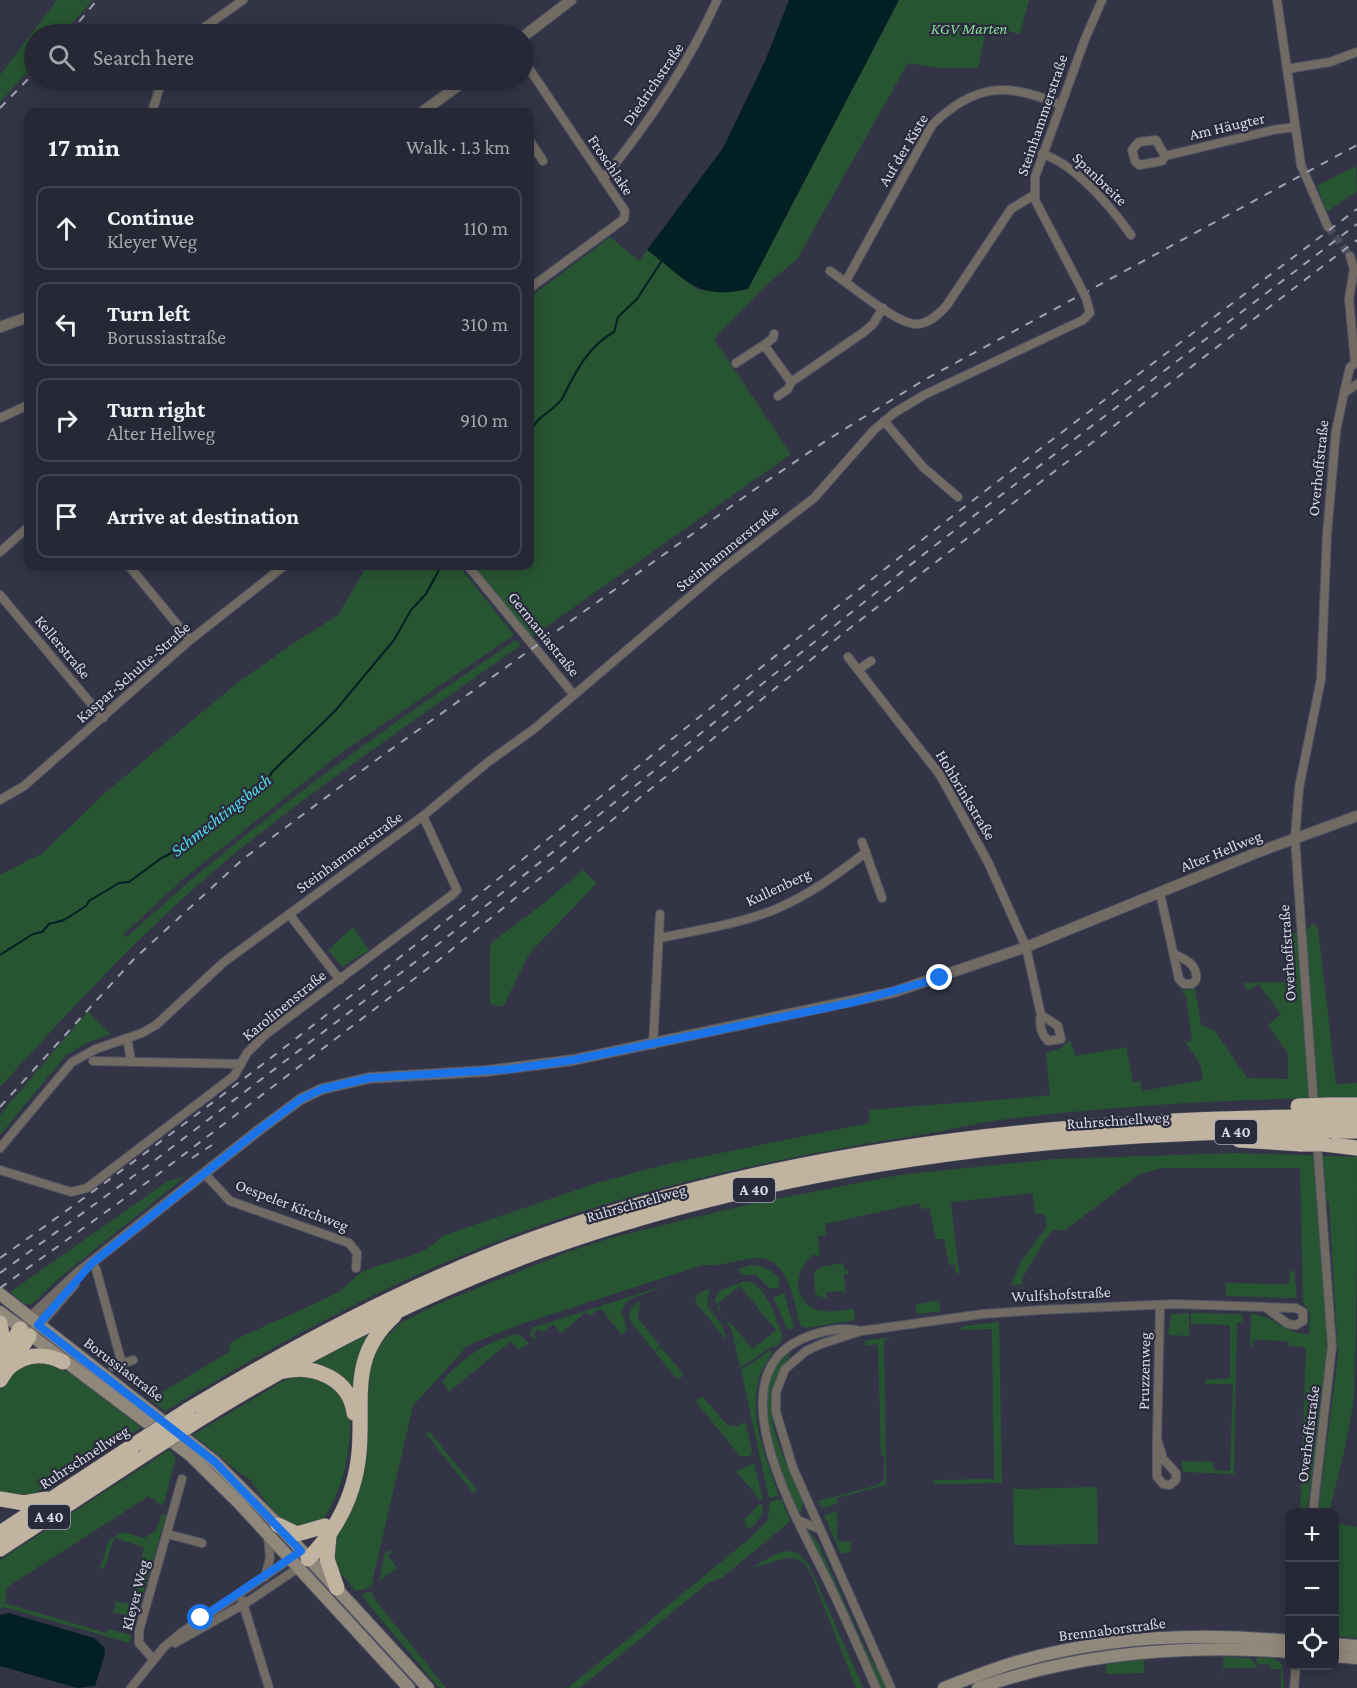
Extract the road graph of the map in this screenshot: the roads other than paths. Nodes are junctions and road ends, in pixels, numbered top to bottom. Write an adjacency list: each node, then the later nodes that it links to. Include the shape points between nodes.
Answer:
1 (243, 0): 6 (street)
2 (571, 0): 7 (street)
3 (717, 0): 21 (street, Diedrichstraße, via 696,47 665,96)
4 (1102, 0): 13 (street, Steinhammerstraße)
5 (1277, 0): 9 (street)
6 (209, 24)
7 (534, 28)
8 (1357, 52): 9 (street, via 1330,62)
9 (1287, 69): 16 (street)
10 (534, 76): 21 (street, Froschlake)
11 (159, 90): 14 (street)
12 (452, 90): 15 (street)
13 (1061, 105): 18 (street, Steinhammerstraße); 27 (street, Auf der Kiste, via 1036,94 993,90 977,93 948,109 932,124)
14 (154, 108)
15 (428, 108)
16 (1296, 127): 19 (street, Am Häugter); 23 (street, via 1301,165)
17 (534, 147): 20 (street)
18 (1042, 154): 22 (street, Steinhammerstraße); 24 (street, Spanbreite, via 1064,163)
19 (1165, 156)
20 (543, 161)
21 (603, 179): 28 (street, Froschlake, via 625,211 624,219)
22 (1034, 195): 29 (street, via 1011,209 938,316 915,324); 42 (street, Steinhammerstraße, bridge, via 1090,313 1083,320 924,395)
23 (1328, 227)
24 (1131, 235)
25 (1350, 256): 34 (street, Overhoffstraße, via 1354,269 1349,300)
26 (830, 271): 27 (street)
27 (846, 281): 29 (street)
28 (534, 285)
29 (883, 308): 36 (street, via 864,332)
30 (24, 318): 31 (street)
31 (0, 327)
32 (774, 334): 33 (street)
33 (764, 345): 35 (street); 36 (street)
34 (1356, 362): 38 (street, Overhoffstraße, via 1350,367)
35 (736, 363)
36 (791, 382): 39 (street)
37 (1357, 384): 38 (street)
38 (1344, 393): 59 (street, Overhoffstraße, via 1336,431 1328,522 1323,663 1300,779)
39 (778, 396)
40 (24, 407): 41 (street)
41 (0, 418)
42 (884, 421): 43 (street, via 924,467); 54 (street, Steinhammerstraße, via 814,498 722,569)
43 (958, 497)
44 (24, 531): 45 (street)
45 (0, 552)
46 (132, 570): 50 (street)
47 (274, 570): 50 (street, Kaspar-Schulte-Straße)
48 (471, 570): 54 (street, Germaniastraße)
49 (0, 595): 55 (street, Kellerstraße)
50 (190, 640): 55 (street, Kaspar-Schulte-Straße)
51 (848, 657): 53 (street, Hohbrinkstraße)
52 (871, 661): 53 (street)
53 (858, 670): 67 (street, Hohbrinkstraße, via 940,775 993,871)
54 (574, 695): 57 (street, Steinhammerstraße)
55 (103, 718): 56 (street, Kaspar-Schulte-Straße, via 24,786)
56 (0, 800)
57 (423, 816): 64 (street, Steinhammerstraße); 69 (street, Karolinenstraße, via 457,890)
58 (1357, 816): 59 (street, Alter Hellweg)
59 (1295, 838): 62 (street, Alter Hellweg); 105 (street, Overhoffstraße, via 1332,1334)
60 (862, 842): 61 (street)
61 (866, 852): 63 (street); 66 (street, Kullenberg, via 832,878 776,909)
62 (1160, 893): 67 (street, Alter Hellweg); 68 (street)
63 (882, 898)
64 (289, 914): 69 (street); 71 (street, Steinhammerstraße, via 224,962 156,1025)
65 (660, 914): 66 (street)
66 (660, 938): 72 (street)
67 (1026, 947): 70 (street); 72 (street, Alter Hellweg, via 894,992)
68 (1174, 954)
69 (340, 980): 75 (street, Karolinenstraße, via 265,1035)
70 (1041, 1015)
71 (127, 1038): 74 (street); 81 (street, Steinhammerstraße, via 96,1048 72,1062)
72 (653, 1045): 84 (street, Alter Hellweg, via 541,1065 375,1077 329,1086 287,1109)
73 (93, 1061): 74 (street)
74 (131, 1061): 75 (street)
75 (241, 1064): 83 (street, Karolinenstraße, via 234,1076 87,1188 76,1191)
76 (1357, 1118): 77 (highway, Ruhrschnellweg / A 40)
77 (1338, 1122): 78 (highway, Ruhrschnellweg / A 40, bridge); 78 (highway, bridge); 79 (highway, Ruhrschnellweg / A 40); 80 (highway); 82 (highway)
78 (1300, 1124): 88 (highway, Ruhrschnellweg / A 40, via 965,1153 868,1167 657,1214 578,1238); 99 (highway, Ruhrschnellweg / A 40, via 1118,1124 964,1140 837,1159 710,1186 608,1214 501,1251 390,1298 304,1342)
79 (1357, 1131)
80 (1357, 1143)
81 (0, 1148)
82 (1357, 1148)
83 (0, 1170)
84 (205, 1174): 85 (street, Alter Hellweg); 86 (street, Oespeler Kirchweg, via 230,1201 349,1243 357,1253)
85 (92, 1263): 93 (street, Alter Hellweg); 95 (street, via 118,1365)
86 (356, 1268)
87 (0, 1294): 93 (main road, Borussiastraße)
88 (418, 1301): 98 (highway, Ruhrschnellweg / A 40); 109 (highway, via 388,1322 366,1356 359,1387 358,1465 346,1505)
89 (1160, 1305): 90 (street, Wulfshofstraße); 94 (street, Wulfshofstraße, via 983,1314); 100 (street, Pruzzenweg)
90 (1265, 1307)
91 (0, 1312): 93 (main road, Borussiastraße)
92 (0, 1323): 97 (highway)
93 (29, 1327): 96 (main road, Borussiastraße); 97 (highway); 108 (main road, Borussiastraße, via 215,1462)
94 (861, 1331): 106 (street, Wulfshofstraße, via 827,1332 799,1340 778,1358 765,1380 764,1424); 107 (street, Wulfshofstraße, via 806,1351 785,1369 776,1392 780,1431)
95 (133, 1360)
96 (63, 1362): 97 (highway, via 54,1357 33,1356); 108 (main road, Borussiastraße, via 138,1413)
97 (3, 1366)
98 (267, 1378): 99 (highway, Ruhrschnellweg / A 40); 109 (highway, via 292,1369 313,1371 333,1378 352,1399 356,1426 352,1464)
99 (194, 1415): 101 (highway, Ruhrschnellweg / A 40, bridge)
100 (1157, 1438): 100 (street, Pruzzenweg, via 1156,1477 1170,1485 1176,1480 1176,1473 1163,1460)
101 (141, 1449): 103 (highway, Ruhrschnellweg / A 40); 113 (highway, Ruhrschnellweg / A 40)
102 (183, 1479): 111 (street, Kleyer Weg)
103 (68, 1489): 104 (highway, via 40,1501); 110 (highway, Ruhrschnellweg / A 40)
104 (0, 1499)
105 (1314, 1508)
106 (797, 1520): 107 (street); 129 (street, Wulfshofstraße)
107 (820, 1529): 137 (street, Wulfshofstraße)
108 (273, 1531): 109 (highway); 114 (main road, Borussiastraße); 115 (street)
109 (327, 1531): 114 (highway); 116 (highway, via 327,1559)
110 (0, 1533)
111 (167, 1534): 112 (street); 128 (street, Kleyer Weg, via 139,1638)
112 (202, 1543)
113 (0, 1550)
114 (299, 1559): 115 (street); 116 (main road, Borussiastraße); 118 (street); 133 (main road, Borussiastraße)
115 (264, 1577): 117 (street)
116 (337, 1588): 134 (main road, Borussiastraße)
117 (244, 1590): 118 (street); 128 (street, via 181,1633)
118 (243, 1605): 128 (street); 132 (street)
119 (1122, 1641): 121 (main road, Brennaborstraße); 125 (main road); 138 (main road, Brennaborstraße, via 1012,1663)
120 (1285, 1641): 121 (main road, Brennaborstraße)
121 (1171, 1644): 124 (main road, Brennaborstraße); 125 (main road, Brennaborstraße)
122 (1339, 1644): 123 (main road)
123 (1357, 1646)
124 (1285, 1652)
125 (1119, 1656): 139 (main road, Brennaborstraße, via 1050,1667)
126 (1339, 1656): 127 (main road)
127 (1357, 1658)
128 (153, 1659): 131 (street)
129 (867, 1668): 135 (street); 136 (street, Wulfshofstraße)
130 (1296, 1670): 140 (street)
131 (131, 1688)
132 (269, 1688)
133 (409, 1688)
134 (428, 1688)
135 (868, 1688)
136 (876, 1688)
137 (891, 1688)
138 (944, 1688)
139 (978, 1688)
140 (1294, 1688)

